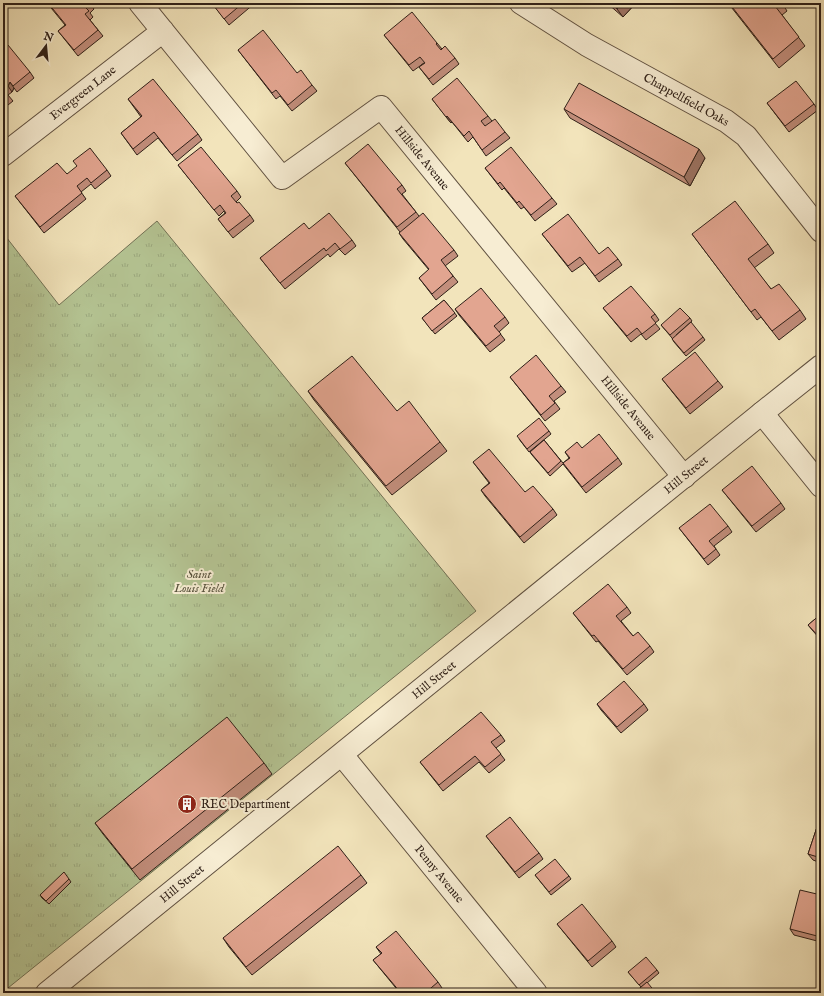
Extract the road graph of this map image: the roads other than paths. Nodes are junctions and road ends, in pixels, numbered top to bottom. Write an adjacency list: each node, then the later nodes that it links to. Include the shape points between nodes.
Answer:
1 (140, 3): 3 (street, Hillside Avenue)
2 (521, 3): 5 (street, Chappellfield Oaks, via 587,45 735,127 746,136)
3 (163, 31): 4 (street, Evergreen Lane); 8 (street, Hillside Avenue, via 282,178 381,107)
4 (3, 155)
5 (821, 231)
6 (821, 366): 7 (street, Hill Street)
7 (762, 413): 8 (street, Hill Street); 9 (street)
8 (684, 477): 10 (street, Hill Street)
9 (821, 486)
10 (342, 755): 11 (street, Hill Street); 12 (street, Penny Avenue)
11 (47, 993)
12 (536, 993)

